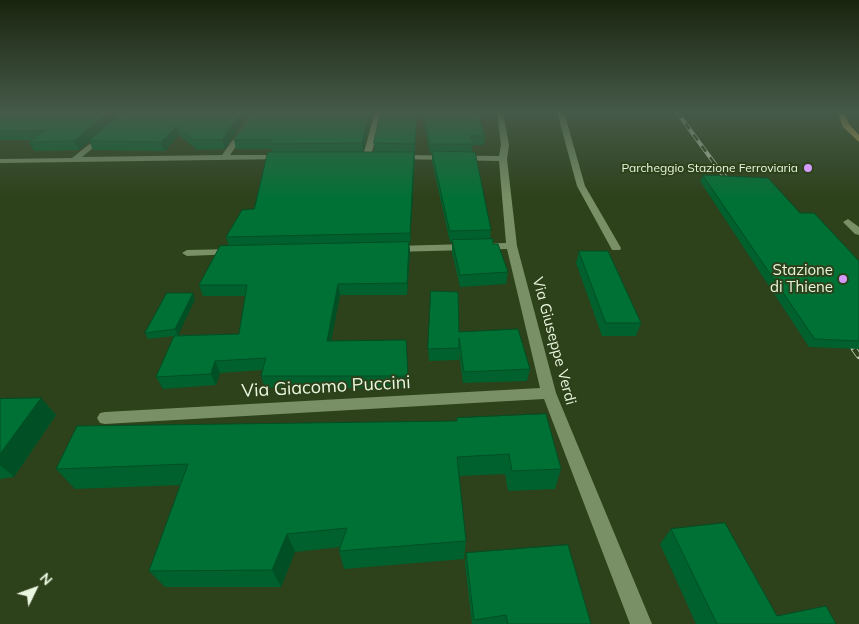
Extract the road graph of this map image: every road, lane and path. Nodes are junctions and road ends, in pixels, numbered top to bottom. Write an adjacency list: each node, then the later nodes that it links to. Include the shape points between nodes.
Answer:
1 (96, 141): 13 (street)
2 (236, 141): 11 (street)
3 (371, 141): 7 (street)
4 (504, 141): 12 (street, Via Giuseppe Verdi)
5 (568, 141): 18 (street, via 581,186)
6 (358, 156): 7 (street)
7 (367, 156): 8 (street)
8 (377, 156)
9 (290, 157): 11 (street)
10 (386, 157): 12 (street)
11 (224, 158): 13 (street)
12 (503, 159): 17 (street, Via Giuseppe Verdi)
13 (74, 160): 14 (street)
14 (0, 161)
15 (848, 222): 16 (street)
16 (859, 232)
17 (512, 246): 19 (street); 22 (street, Via Giuseppe Verdi)
18 (616, 248)
19 (384, 249)
20 (246, 252): 21 (street)
21 (187, 253)
22 (549, 393): 23 (street, Via Giacomo Puccini); 24 (street, Via Giuseppe Verdi)
23 (105, 418)
24 (641, 624)

